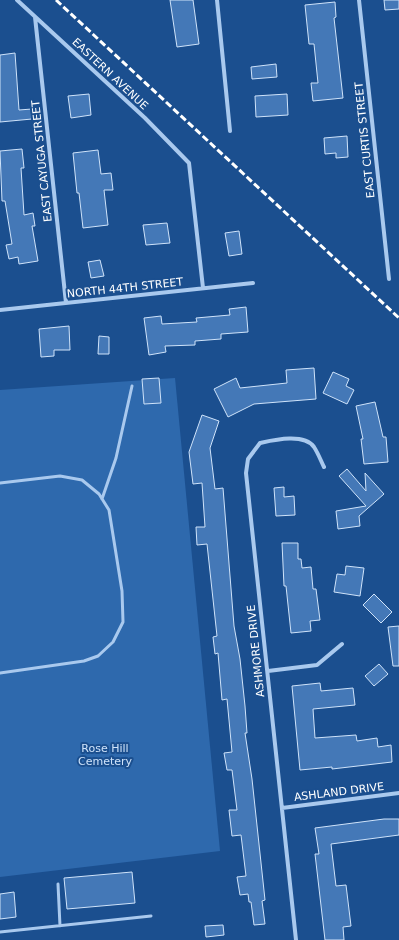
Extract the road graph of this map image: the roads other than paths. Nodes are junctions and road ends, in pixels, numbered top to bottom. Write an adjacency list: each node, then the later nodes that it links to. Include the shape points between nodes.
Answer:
1 (17, 0): 4 (street, EASTERN AVENUE)
2 (217, 0): 5 (street)
3 (359, 0): 6 (street, EAST CURTIS STREET)
4 (35, 16): 8 (street, EASTERN AVENUE, via 189,162); 9 (street, EAST CAYUGA STREET)
5 (230, 131)
6 (389, 279)
7 (253, 283): 8 (street, NORTH 44TH STREET)
8 (203, 288): 9 (street, NORTH 44TH STREET)
9 (66, 303): 10 (street, NORTH 44TH STREET)
10 (0, 310)
11 (132, 386): 14 (lane, via 116,458)
12 (324, 467): 16 (street, ASHMORE DRIVE, via 313,446 298,438 260,444 248,459 246,473)
13 (0, 483): 14 (lane, via 60,476 82,480)
14 (102, 499): 17 (lane, via 109,510 122,591 123,622 113,642 98,656 84,661)
15 (342, 644): 16 (street, via 317,665)
16 (268, 671): 19 (street, ASHMORE DRIVE)
17 (0, 673)
18 (399, 794): 19 (street, ASHLAND DRIVE)
19 (282, 808): 24 (street, ASHMORE DRIVE)
20 (58, 884): 22 (lane)
21 (151, 916): 22 (lane)
22 (60, 926): 23 (lane)
23 (0, 932)
24 (296, 940)

